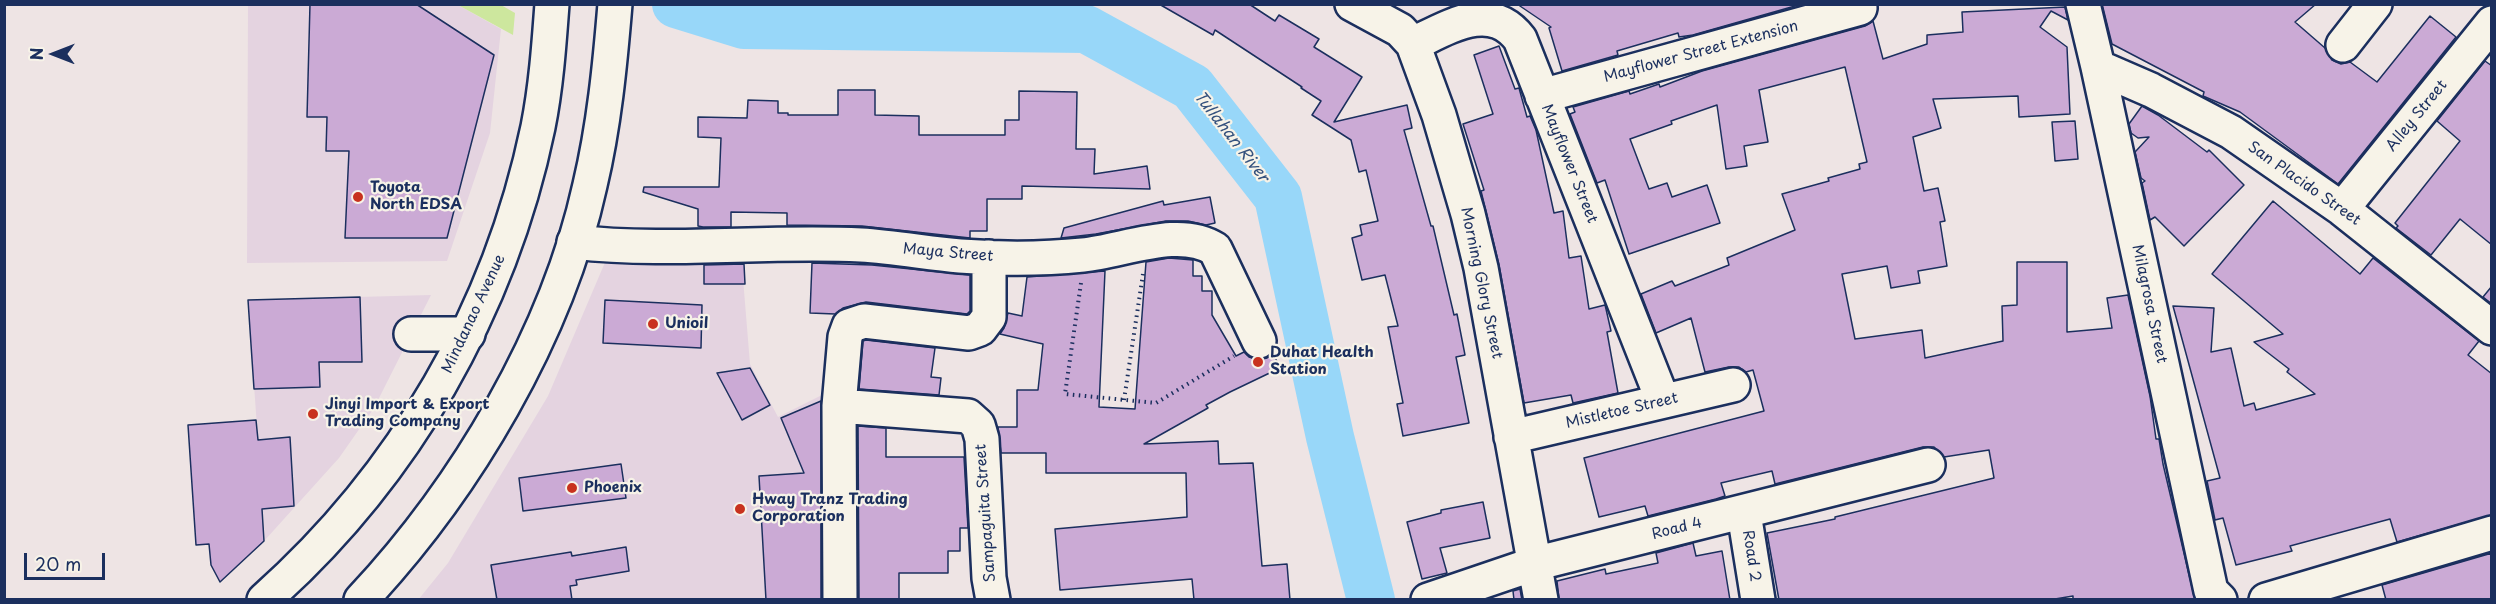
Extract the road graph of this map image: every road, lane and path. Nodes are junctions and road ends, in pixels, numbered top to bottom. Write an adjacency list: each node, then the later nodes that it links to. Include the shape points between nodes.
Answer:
1 (552, 4): 19 (street, Mindanao Avenue, via 538,126 522,191 494,276)
2 (615, 4): 13 (street, via 610,71 590,186)
3 (1353, 4): 8 (street, Morning Glory Street, via 1400,30)
4 (2082, 4): 10 (street, Milagrosa Street)
5 (2375, 4): 9 (street)
6 (1860, 8): 11 (street, Mayflower Street Extension)
7 (2492, 23): 12 (street, Alley Street)
8 (1413, 44): 11 (street, Mayflower Street, via 1459,22 1495,18 1511,27 1520,39); 25 (street, Morning Glory Street, via 1468,214)
9 (2343, 45)
10 (2098, 66): 12 (street, San Placido Street, via 2231,132); 38 (street, Milagrosa Street, via 2211,591)
11 (1542, 96): 23 (street, Mayflower Street)
12 (2342, 209): 17 (street, San Placido Street)
13 (574, 242): 16 (street, Maya Street, via 615,247 860,245); 33 (street, via 560,284 491,430 442,502)
14 (1148, 244): 15 (street, Maya Street); 20 (street, Maya Street, via 1190,238 1215,249); 22 (path)
15 (1083, 255): 16 (street, Maya Street); 22 (path, via 1065,394)
16 (989, 257): 24 (street, via 989,317 980,329 969,333 864,321 849,326)
17 (2492, 328)
18 (411, 334): 19 (street)
19 (468, 334): 30 (street, Mindanao Avenue, via 393,459)
20 (1259, 341): 22 (path, via 1156,403)
21 (1733, 385): 23 (street, Mistletoe Street)
22 (1124, 400)
23 (1663, 401): 25 (street, Mistletoe Street)
24 (839, 406): 34 (street); 35 (street, Sampaguita Street, via 968,416 978,425)
25 (1511, 437): 29 (street, Morning Glory Street)
26 (1928, 465): 27 (street, Road 4)
27 (1744, 513): 29 (street, Road 4); 37 (street, Road 2)
28 (2492, 533): 39 (street)
29 (1534, 564): 31 (street, Road 4); 36 (street, Morning Glory Street)
30 (292, 585): 32 (street, Mindanao Avenue)
31 (1442, 594)
32 (264, 600)
33 (362, 600)
34 (840, 600)
35 (993, 600)
36 (1541, 600)
37 (1758, 600)
38 (2220, 600)
39 (2266, 600)

